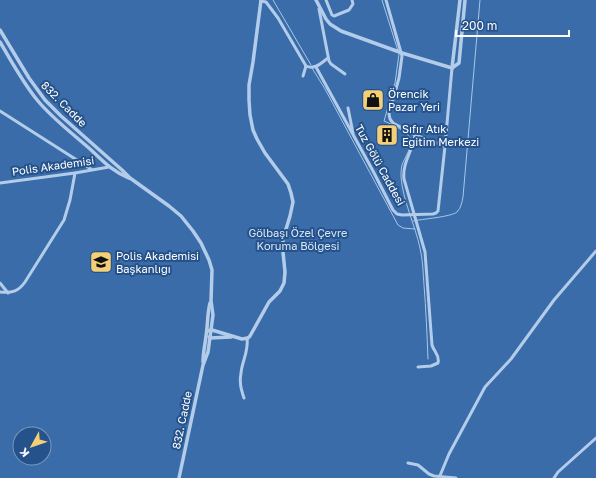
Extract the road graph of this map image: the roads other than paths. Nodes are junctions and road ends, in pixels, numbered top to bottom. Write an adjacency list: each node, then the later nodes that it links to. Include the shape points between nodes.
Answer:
1 (261, 0): 14 (street, Tuz Gölü Caddesi, via 266,2 278,18); 39 (street, via 249,84 250,115 257,139 288,184 293,202 283,239 284,283)
2 (316, 0): 8 (street)
3 (326, 0): 4 (street, via 334,16 351,8)
4 (352, 0)
5 (386, 0): 12 (street)
6 (460, 0): 15 (street, Tuz Gölü Caddesi)
7 (465, 0): 15 (street, Tuz Gölü Caddesi, via 459,62)
8 (319, 6): 12 (street, via 335,28); 13 (street)
9 (0, 30): 10 (street, 832. Cadde)
10 (5, 38): 11 (street); 26 (street, 832. Cadde, via 45,100)
11 (0, 41): 23 (street, 832. Cadde, via 40,103)
12 (399, 52): 15 (street); 20 (street, via 402,60 389,117)
13 (328, 58): 14 (street); 16 (street, via 331,64)
14 (311, 67): 17 (street); 21 (street, Tuz Gölü Caddesi)
15 (452, 68): 22 (street, Tuz Gölü Caddesi)
16 (345, 74)
17 (303, 76)
18 (348, 108): 21 (street)
19 (0, 111): 24 (street)
20 (415, 135): 22 (street); 28 (street, via 403,171)
21 (354, 136): 28 (street, Tuz Gölü Caddesi, via 394,210 399,215)
22 (445, 146): 28 (street, Tuz Gölü Caddesi, via 438,211)
23 (109, 167): 24 (street, Polis Akademisi); 26 (street, 832. Cadde, via 119,175)
24 (92, 170): 25 (street, Polis Akademisi)
25 (75, 173): 27 (street, Polis Akademisi); 32 (street, via 70,204 62,222 25,282 17,290)
26 (130, 178): 33 (street, 832. Cadde, via 175,211 193,231 211,265)
27 (0, 183)
28 (413, 217): 41 (street, via 426,258 432,348 439,358 438,363 434,365)
29 (596, 251): 45 (street, via 554,300 511,359 485,387)
30 (0, 283): 32 (street)
31 (0, 292): 32 (street)
32 (8, 293)
33 (211, 301): 34 (street, 832. Cadde); 35 (street, 832. Cadde)
34 (212, 330): 35 (street); 37 (street); 38 (street, 832. Cadde)
35 (206, 331): 36 (street, 832. Cadde)
36 (206, 336): 38 (street); 40 (street, 832. Cadde)
37 (234, 337): 38 (street); 39 (street)
38 (210, 338): 40 (street, 832. Cadde)
39 (247, 338): 42 (street, via 248,345 240,385)
40 (203, 365): 46 (street, 832. Cadde)
41 (418, 367)
42 (244, 398)
43 (596, 438): 48 (street)
44 (408, 463): 45 (street, via 418,465 429,474)
45 (439, 477): 47 (street)
46 (179, 478)
47 (456, 478)
48 (554, 478)

